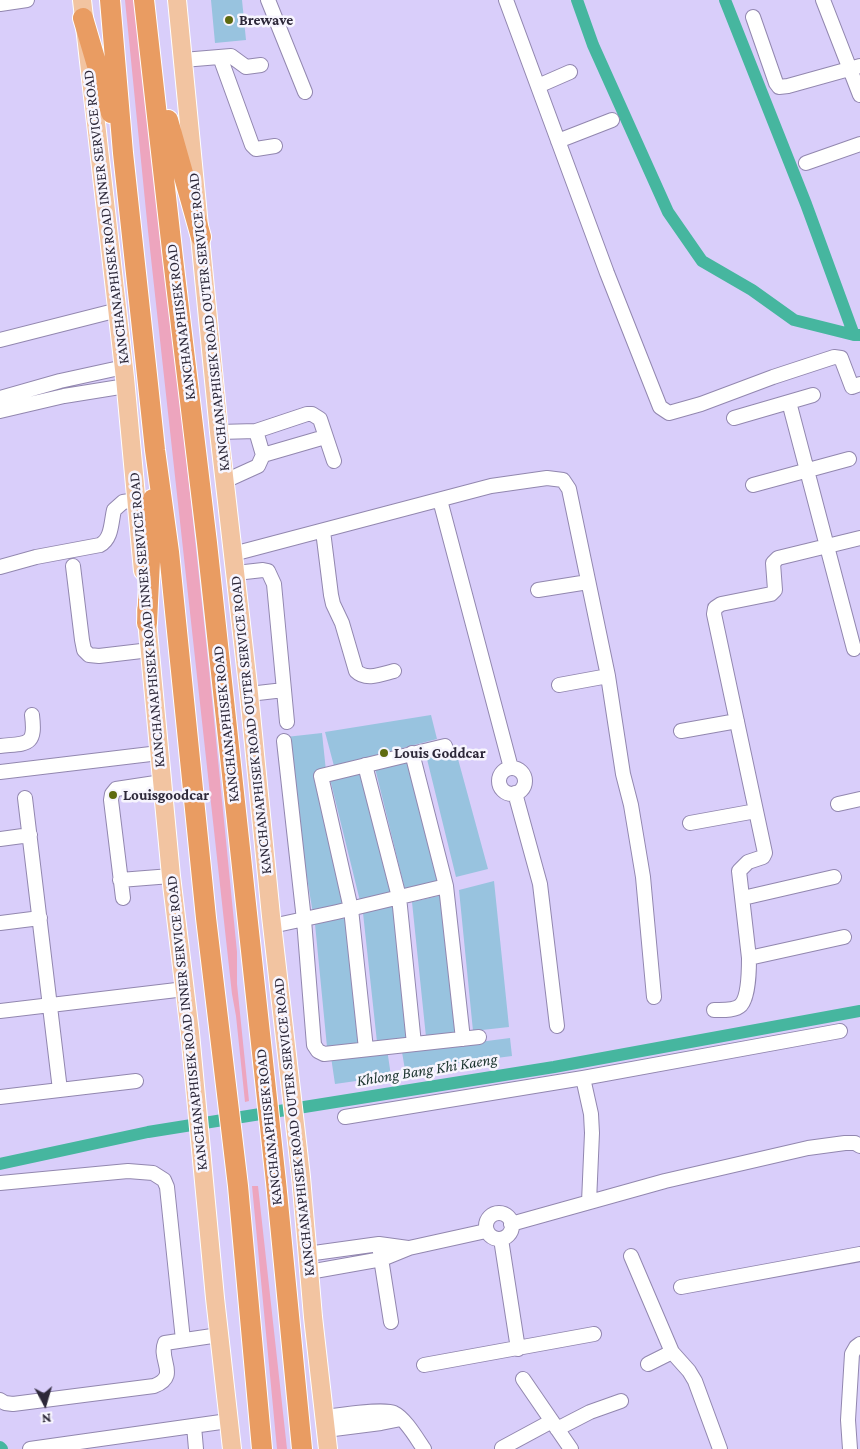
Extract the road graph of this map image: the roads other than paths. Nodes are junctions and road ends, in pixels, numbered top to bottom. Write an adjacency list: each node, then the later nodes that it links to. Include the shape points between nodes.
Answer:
1 (27, 0): 8 (street)
2 (110, 0): 24 (highway)
3 (144, 0): 13 (highway, KANCHANAPHISEK ROAD)
4 (178, 0): 12 (main road, KANCHANAPHISEK ROAD OUTER SERVICE ROAD)
5 (268, 0): 18 (street)
6 (506, 0): 17 (street)
7 (823, 0): 15 (street)
8 (0, 4)
9 (83, 9): 24 (highway); 27 (main road, KANCHANAPHISEK ROAD INNER SERVICE ROAD)
10 (752, 17): 15 (street, via 779,87)
11 (220, 57): 12 (street); 14 (street, via 231,56 246,67); 23 (street, via 252,145 256,149)
12 (183, 60): 26 (main road, KANCHANAPHISEK ROAD OUTER SERVICE ROAD)
13 (152, 65): 26 (highway); 151 (highway, KANCHANAPHISEK ROAD, via 207,543)
14 (261, 65)
15 (855, 68): 19 (street)
16 (570, 72): 17 (street)
17 (538, 86): 21 (street)
18 (305, 92)
19 (860, 95)
20 (612, 120): 21 (street)
21 (558, 141): 30 (street, via 664,411 669,413 701,404 834,357 841,358 852,387)
22 (860, 144): 25 (street)
23 (275, 146)
24 (123, 153): 40 (highway)
25 (806, 163)
26 (201, 238): 38 (main road, KANCHANAPHISEK ROAD OUTER SERVICE ROAD)
27 (118, 310): 28 (street); 29 (main road, KANCHANAPHISEK ROAD INNER SERVICE ROAD)
28 (0, 340)
29 (124, 367): 31 (main road, KANCHANAPHISEK ROAD INNER SERVICE ROAD); 33 (street)
30 (860, 384)
31 (126, 386): 35 (street); 47 (main road, KANCHANAPHISEK ROAD INNER SERVICE ROAD)
32 (813, 395): 34 (street)
33 (0, 398)
34 (789, 402): 36 (street); 44 (street)
35 (0, 411)
36 (734, 418)
37 (256, 431): 38 (street); 39 (street, via 312,414 320,419); 41 (street)
38 (219, 432): 45 (main road, KANCHANAPHISEK ROAD OUTER SERVICE ROAD)
39 (325, 437): 41 (street); 43 (street)
40 (155, 450): 58 (highway); 150 (highway, via 238,1186)
41 (263, 455): 45 (street, via 258,466)
42 (849, 460): 44 (street)
43 (334, 461)
44 (808, 471): 46 (street); 51 (street)
45 (225, 481): 52 (main road, KANCHANAPHISEK ROAD OUTER SERVICE ROAD)
46 (754, 485)
47 (136, 500): 54 (street, via 123,502 114,510 106,542 100,545); 58 (main road, KANCHANAPHISEK ROAD INNER SERVICE ROAD)
48 (440, 500): 49 (street); 56 (street, via 491,486 546,478 563,480 569,489); 104 (street, via 512,768 519,770 524,777 523,786 515,793 540,884)
49 (323, 531): 52 (street); 61 (street, via 331,594 356,671 360,676 369,677)
50 (860, 538): 51 (street)
51 (828, 546): 59 (street); 67 (street, via 778,558 773,563 775,590 771,594 720,604 715,608)
52 (233, 554): 55 (main road, KANCHANAPHISEK ROAD OUTER SERVICE ROAD)
53 (73, 566): 60 (street, via 84,650 89,655 99,656)
54 (0, 567)
55 (236, 573): 64 (street, via 263,570 272,576); 65 (main road, KANCHANAPHISEK ROAD OUTER SERVICE ROAD)
56 (588, 582): 57 (street); 62 (street)
57 (538, 590)
58 (147, 623): 60 (main road, KANCHANAPHISEK ROAD INNER SERVICE ROAD)
59 (854, 649)
60 (150, 650): 73 (main road, KANCHANAPHISEK ROAD INNER SERVICE ROAD)
61 (394, 671)
62 (608, 676): 63 (street); 100 (street, via 643,877)
63 (559, 685)
64 (284, 690): 65 (street); 68 (street)
65 (249, 694): 96 (main road, KANCHANAPHISEK ROAD OUTER SERVICE ROAD)
66 (32, 715): 71 (street, via 33,736 30,740)
67 (737, 721): 69 (street); 81 (street)
68 (287, 722)
69 (681, 731)
70 (284, 741): 94 (street)
71 (0, 746)
72 (444, 746): 74 (street)
73 (159, 753): 76 (street); 77 (main road, KANCHANAPHISEK ROAD INNER SERVICE ROAD)
74 (412, 754): 75 (street); 88 (street)
75 (365, 765): 89 (street); 92 (street, via 322,775 320,779)
76 (0, 772)
77 (162, 782): 85 (main road, KANCHANAPHISEK ROAD INNER SERVICE ROAD); 87 (street, via 116,789 112,794)
78 (25, 798): 83 (street)
79 (860, 799): 80 (street)
80 (838, 804)
81 (756, 811): 82 (street); 91 (street, via 765,853 763,858 748,862 740,871)
82 (690, 823)
83 (30, 835): 84 (street); 93 (street)
84 (0, 839)
85 (171, 876): 87 (street); 99 (main road, KANCHANAPHISEK ROAD INNER SERVICE ROAD)
86 (834, 877): 91 (street)
87 (120, 880): 90 (street)
88 (446, 886): 89 (street); 107 (street)
89 (399, 897): 92 (street); 108 (street)
90 (123, 898)
91 (743, 898): 98 (street)
92 (351, 909): 94 (street); 109 (street)
93 (40, 918): 95 (street); 101 (street)
94 (304, 920): 96 (street); 109 (street, via 314,1045 324,1054)
95 (0, 923)
96 (272, 926): 123 (main road, KANCHANAPHISEK ROAD OUTER SERVICE ROAD)
97 (844, 937): 98 (street)
98 (749, 958): 103 (street, via 748,983 741,1005)
99 (185, 989): 101 (street); 131 (main road, KANCHANAPHISEK ROAD INNER SERVICE ROAD)
100 (654, 997)
101 (50, 1005): 102 (street); 112 (street)
102 (0, 1010)
103 (714, 1010)
104 (557, 1026)
105 (840, 1031): 110 (street)
106 (479, 1037): 107 (street)
107 (463, 1039): 108 (street)
108 (414, 1044): 109 (street)
109 (366, 1049)
110 (583, 1078): 114 (street); 117 (street, via 592,1133)
111 (136, 1081): 112 (street)
112 (60, 1090): 113 (street)
113 (0, 1098)
114 (345, 1117)
115 (860, 1146): 117 (street, via 846,1143 808,1148)
116 (0, 1184): 132 (street, via 128,1171 153,1172 164,1180)
117 (589, 1202): 118 (street)
118 (511, 1224): 119 (street, via 507,1216 493,1214 487,1221); 120 (street, via 510,1232)
119 (486, 1231): 120 (street, via 492,1238); 122 (street)
120 (501, 1239): 134 (street)
121 (379, 1244): 122 (street); 123 (street); 126 (street)
122 (410, 1248): 126 (street)
123 (307, 1254): 127 (main road, KANCHANAPHISEK ROAD OUTER SERVICE ROAD)
124 (860, 1254): 128 (street)
125 (631, 1256): 135 (street)
126 (382, 1259): 127 (street); 129 (street)
127 (308, 1272): 142 (main road, KANCHANAPHISEK ROAD OUTER SERVICE ROAD)
128 (681, 1287)
129 (391, 1322)
130 (594, 1334): 134 (street)
131 (219, 1335): 132 (street); 141 (main road, KANCHANAPHISEK ROAD INNER SERVICE ROAD)
132 (183, 1340): 139 (street, via 165,1343 166,1378 154,1386 13,1404)
133 (860, 1344): 156 (street, via 852,1354 848,1420)
134 (518, 1349): 137 (street)
135 (672, 1352): 136 (street); 155 (street, via 695,1381)
136 (648, 1364)
137 (424, 1365)
138 (523, 1379): 143 (street)
139 (0, 1400)
140 (621, 1401): 143 (street)
141 (228, 1421): 144 (street); 149 (main road, KANCHANAPHISEK ROAD INNER SERVICE ROAD)
142 (326, 1423): 152 (main road, KANCHANAPHISEK ROAD OUTER SERVICE ROAD); 153 (street, via 380,1412 394,1413)
143 (555, 1425): 146 (street); 154 (street)
144 (194, 1426): 145 (street); 148 (street)
145 (116, 1443): 147 (street)
146 (502, 1448)
147 (30, 1449)
148 (196, 1449)
149 (232, 1449)
150 (262, 1449)
151 (302, 1449)
152 (328, 1449)
153 (424, 1449)
154 (570, 1449)
155 (720, 1449)
156 (850, 1449)

